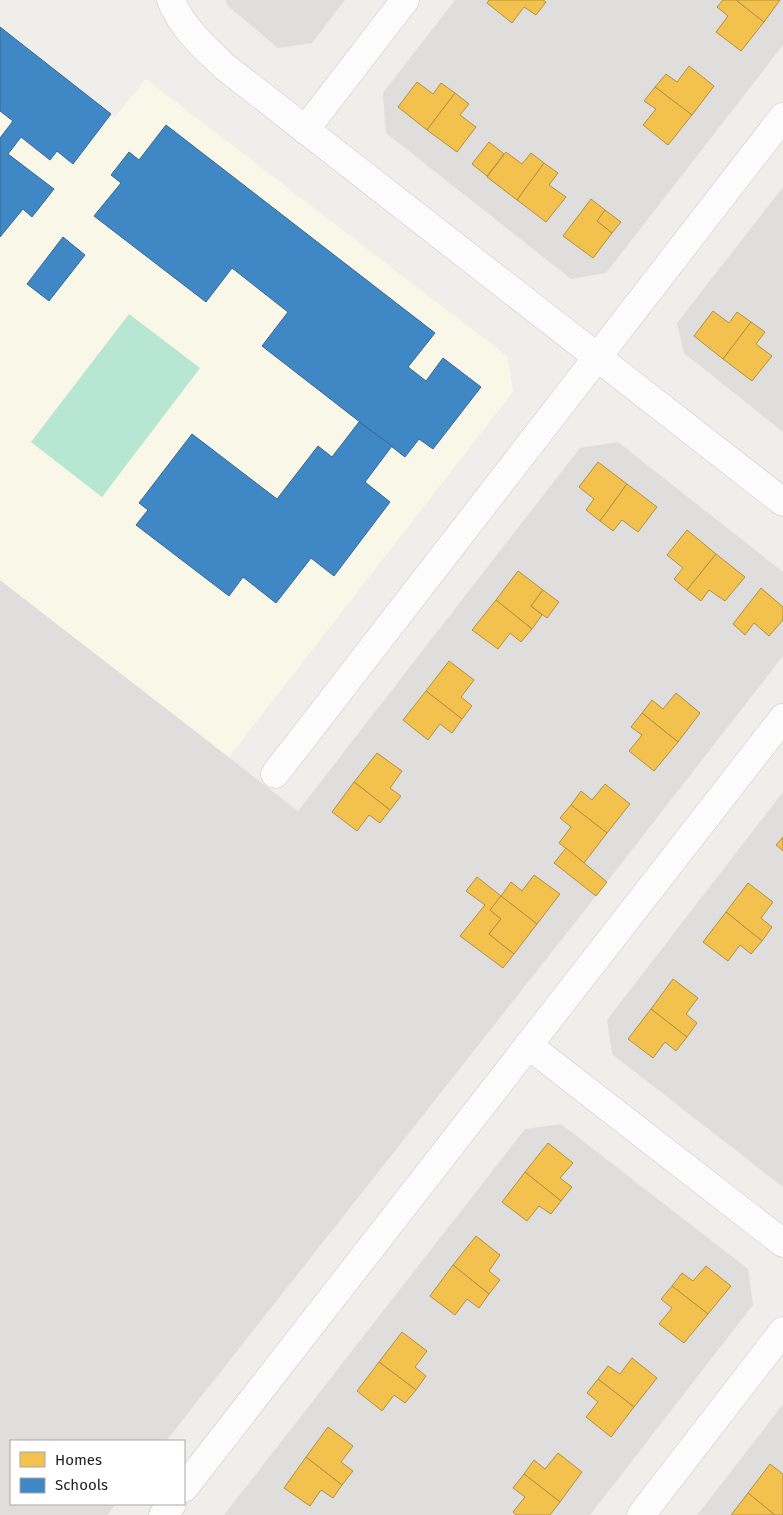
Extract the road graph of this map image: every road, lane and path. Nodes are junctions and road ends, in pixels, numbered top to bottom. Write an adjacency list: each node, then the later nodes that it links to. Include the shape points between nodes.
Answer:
1 (171, 0): 4 (street, via 184,23 225,68)
2 (405, 0): 4 (street)
3 (783, 117): 5 (street)
4 (305, 130): 5 (street)
5 (598, 358): 6 (street); 8 (street)
6 (783, 502)
7 (783, 718): 9 (street)
8 (275, 774)
9 (528, 1045): 10 (street); 12 (street)
10 (783, 1243)
11 (783, 1331): 15 (street)
12 (185, 1487)
13 (171, 1505): 14 (street)
14 (163, 1515)
15 (641, 1515)

